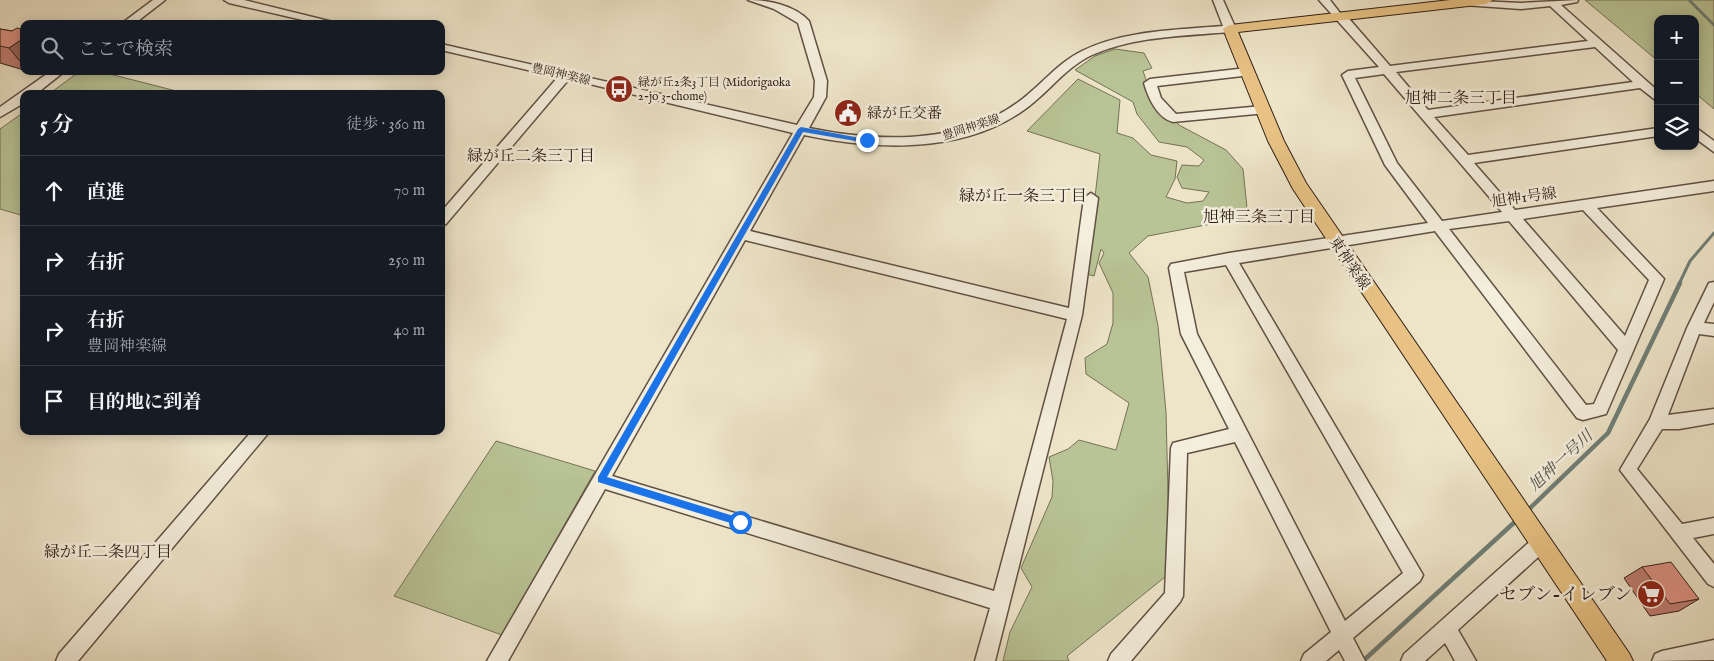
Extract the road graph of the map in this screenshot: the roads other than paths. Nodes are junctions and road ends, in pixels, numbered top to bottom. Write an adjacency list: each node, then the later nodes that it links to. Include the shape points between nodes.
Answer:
1 (160, 0): 11 (street)
2 (229, 0): 12 (street)
3 (753, 0): 27 (street, via 778,7 804,20 821,81 820,97)
4 (1218, 0): 13 (street, 東神楽線)
5 (1324, 0): 10 (street)
6 (1486, 0): 8 (main road, 豊岡神楽線)
7 (1574, 0): 9 (street)
8 (1463, 1): 9 (street, via 1521,6); 10 (main road, 豊岡神楽線)
9 (1552, 2): 14 (street)
10 (1340, 16): 13 (main road, 豊岡神楽線); 16 (street)
11 (132, 20)
12 (318, 20)
13 (1230, 29): 17 (main road, 東神楽線); 27 (street, 豊岡神楽線, via 1119,42 1088,53 1064,67 1023,105 998,120 954,134 901,143)
14 (1597, 43): 16 (street); 20 (street)
15 (445, 49): 19 (street, 豊岡神楽線)
16 (1387, 70): 26 (street); 37 (street, via 1348,75 1391,165)
17 (1247, 72): 24 (main road, 東神楽線); 24 (street, via 1150,83 1155,99 1173,118)
18 (54, 75): 21 (street)
19 (566, 75): 27 (street, 豊岡神楽線); 36 (street)
20 (1642, 84): 22 (street); 26 (street)
21 (33, 90)
22 (1654, 94)
23 (20, 99): 25 (street)
24 (1262, 110): 39 (main road, 東神楽線, via 1299,185)
25 (0, 113)
26 (1425, 114): 31 (street)
27 (801, 129): 38 (street)
28 (1654, 133): 31 (street)
29 (1699, 135): 30 (street)
30 (1714, 148)
31 (1464, 160): 35 (street)
32 (1711, 190): 34 (street, 旭神1号線)
33 (1091, 198): 42 (street)
34 (1586, 205): 35 (street, 旭神1号線); 45 (street, via 1657,279)
35 (1510, 215): 37 (street, 旭神1号線); 45 (street)
36 (445, 216)
37 (1437, 226): 39 (street, 旭神1号線); 45 (street, via 1583,413 1600,409)
38 (742, 234): 42 (street); 50 (street)
39 (1335, 241): 40 (street, 旭神1号線); 51 (main road, 東神楽線)
40 (1229, 258): 48 (street, 旭神1号線, via 1176,268 1190,334); 58 (street, via 1414,575)
41 (1714, 287): 43 (street)
42 (1075, 315): 56 (street)
43 (1694, 328): 44 (street); 47 (street)
44 (1714, 330)
45 (1627, 349)
46 (1714, 416): 47 (street)
47 (1656, 422): 53 (street, via 1628,470)
48 (1238, 434): 58 (street); 63 (street, via 1179,448 1174,596)
49 (259, 435): 60 (street)
50 (601, 480): 56 (street); 61 (street)
51 (1516, 507): 54 (main road)
52 (1714, 526): 53 (street)
53 (1678, 533): 55 (street)
54 (1536, 536): 57 (street); 67 (main road)
55 (1714, 578)
56 (1000, 602): 62 (street)
57 (1447, 629): 65 (street); 66 (street)
58 (1348, 649): 64 (street)
59 (1714, 650): 68 (street)
60 (66, 661)
61 (497, 661)
62 (985, 661)
63 (1118, 661)
64 (1311, 661)
65 (1411, 661)
66 (1466, 661)
67 (1621, 661)
68 (1662, 661)

